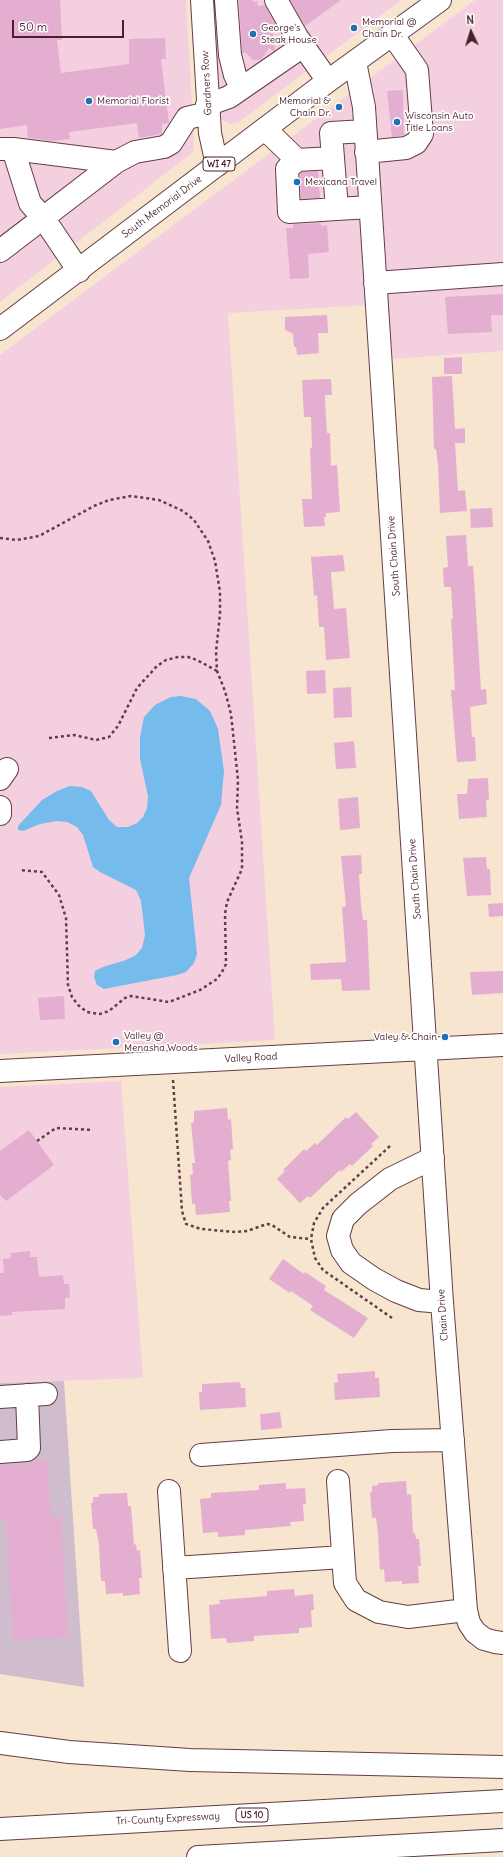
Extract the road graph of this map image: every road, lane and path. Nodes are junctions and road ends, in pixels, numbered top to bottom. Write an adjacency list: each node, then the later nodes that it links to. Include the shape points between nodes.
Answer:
1 (202, 0): 10 (main road, Gardners Row)
2 (226, 0): 9 (main road, via 230,55 235,75)
3 (276, 0): 6 (main road)
4 (440, 0): 5 (main road, South Memorial Drive / WI 47)
5 (392, 34): 7 (main road, South Memorial Drive / WI 47); 12 (main road, via 417,70 422,134 416,143 406,148)
6 (303, 46): 8 (main road); 9 (main road)
7 (355, 62): 8 (main road, South Memorial Drive / WI 47); 12 (main road, South Chain Drive, via 364,107)
8 (328, 81): 11 (main road, South Memorial Drive / WI 47)
9 (242, 88): 10 (main road)
10 (208, 109): 16 (main road, via 187,118 172,143 135,152); 17 (main road, Gardners Row)
11 (265, 129): 15 (main road); 17 (main road, South Memorial Drive / WI 47)
12 (366, 141): 14 (main road, via 331,133); 18 (main road, South Chain Drive)
13 (6, 149): 16 (main road); 20 (main road, via 30,203)
14 (333, 158): 15 (main road); 19 (main road)
15 (297, 160): 19 (main road, via 287,169 289,212)
16 (116, 162): 20 (main road)
17 (217, 165): 22 (main road, South Memorial Drive / WI 47)
18 (370, 206): 19 (main road); 24 (main road, South Chain Drive)
19 (338, 209)
20 (44, 219): 21 (main road); 22 (main road)
21 (0, 252)
22 (79, 271): 25 (main road, South Memorial Drive / WI 47)
23 (503, 274): 24 (main road)
24 (374, 283): 33 (main road, South Chain Drive, via 401,653)
25 (0, 329)
26 (0, 538): 27 (path, via 17,540 39,536 94,506 120,497 138,496 158,500 183,511 202,530 215,561 220,592)
27 (217, 671): 28 (path, via 188,658 166,660 157,666 138,688 118,726 109,737 96,740 74,735); 31 (path, via 231,714 238,780 237,808 242,860 242,869 227,902 226,964 217,979 200,990 169,1002 131,996 109,1011 100,1014 87,1012 72,997 68,985 66,918 59,895 42,872)
28 (49, 738)
29 (0, 807): 30 (main road)
30 (0, 814)
31 (19, 870)
32 (503, 1045): 33 (main road, Valley Road)
33 (425, 1050): 34 (main road, Valley Road); 38 (main road, Chain Drive)
34 (172, 1062): 35 (main road, Valley Road); 39 (path, via 182,1211 186,1224 201,1230 236,1232 267,1224 290,1237)
35 (0, 1071)
36 (93, 1130): 37 (path, via 56,1128)
37 (37, 1141)
38 (433, 1158): 40 (main road, Chain Drive); 40 (main road, via 390,1179 358,1204 343,1219 338,1236 342,1250 350,1263 374,1279 419,1300)
39 (312, 1239)
40 (442, 1302): 42 (main road, Chain Drive)
41 (0, 1396): 43 (main road, via 37,1395 29,1448)
42 (453, 1440): 44 (main road, via 392,1441); 49 (main road, Chain Drive)
43 (0, 1452)
44 (201, 1455)
45 (338, 1481): 47 (main road)
46 (169, 1491): 48 (main road)
47 (343, 1557): 48 (main road); 49 (main road, via 345,1582 356,1600 379,1612 408,1617)
48 (174, 1568): 51 (main road)
49 (466, 1610): 50 (main road, Chain Drive, via 469,1623 475,1632 484,1639)
50 (503, 1643)
51 (180, 1651)
52 (0, 1743): 53 (main road, via 69,1752 190,1760)
53 (503, 1767)
54 (503, 1800): 55 (main road, Tri-County Expressway / US 10)
55 (0, 1829)
56 (503, 1840): 57 (main road)
57 (198, 1857)

